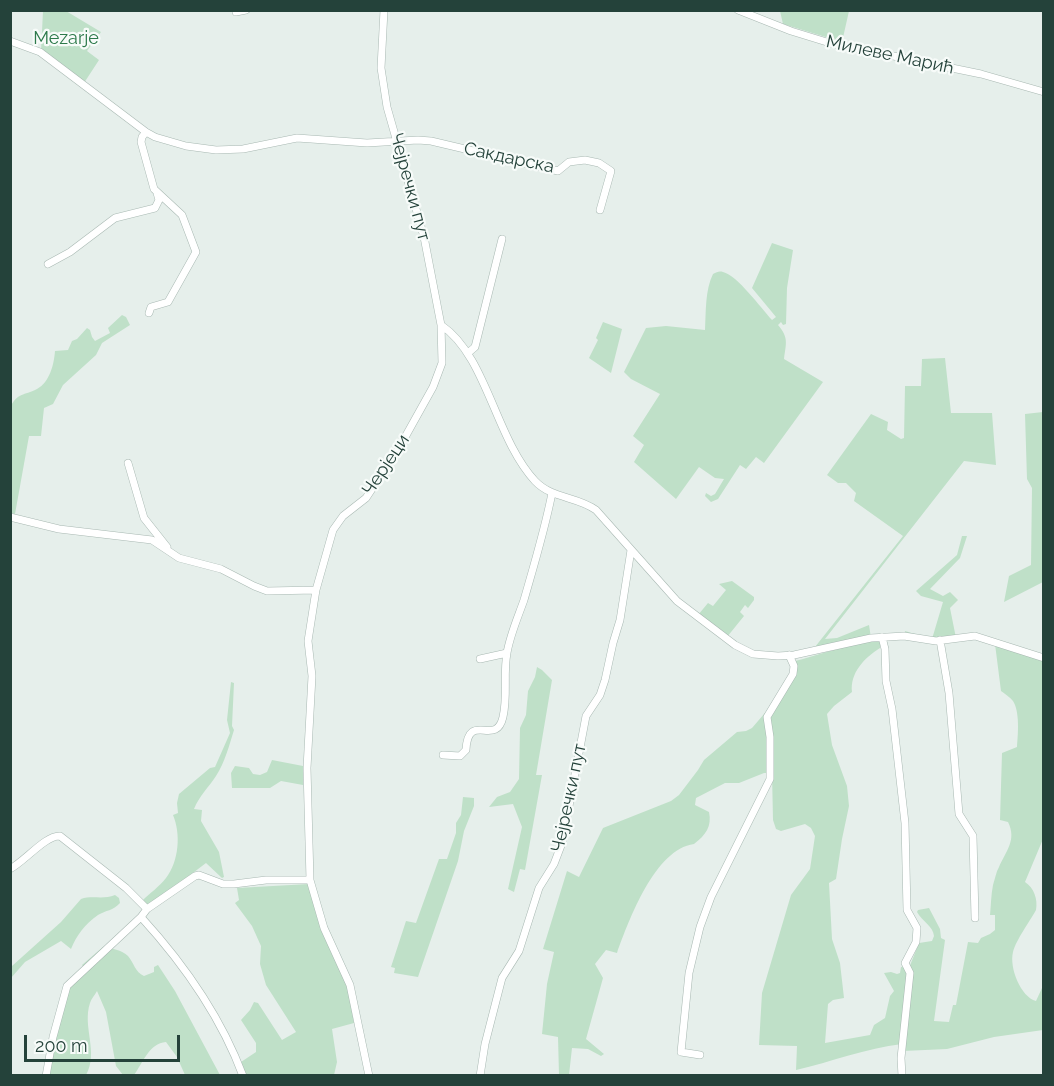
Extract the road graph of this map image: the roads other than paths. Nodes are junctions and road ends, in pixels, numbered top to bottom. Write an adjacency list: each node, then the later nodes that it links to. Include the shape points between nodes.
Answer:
1 (246, 10): 4 (street)
2 (384, 10): 8 (street, Чејречки пут, via 381,68 387,108)
3 (738, 10): 6 (street, Милеве Мaрић, via 830,43 981,74)
4 (236, 12)
5 (10, 41): 7 (street, via 40,52)
6 (1044, 93)
7 (146, 132): 8 (street, via 178,144 216,150 297,138); 9 (street, via 142,150 150,181)
8 (398, 142): 10 (street, Сакдарска, via 431,141 558,171 572,161 599,162 611,171); 14 (street, Чејречки пут, via 429,259)
9 (158, 193): 12 (street, via 155,207 115,218); 13 (street, via 182,215 196,252 168,302 151,307)
10 (600, 210)
11 (502, 239): 15 (street, via 475,347)
12 (48, 264)
13 (149, 313)
14 (441, 325): 15 (street, via 453,333); 21 (street, Черјеци, via 442,363 433,387 366,498 338,521)
15 (468, 353): 17 (street, via 514,449 532,478)
16 (128, 463): 20 (street, via 144,518)
17 (552, 493): 19 (street, via 596,510); 24 (street)
18 (10, 517): 20 (street, via 60,529 146,538)
19 (631, 550): 25 (street, via 677,600 735,645 759,655); 38 (street, Чејречки пут, via 605,680 586,716 562,843 539,888 519,951 502,978)
20 (172, 554): 21 (street, via 221,569 267,591)
21 (316, 590): 30 (street, Черјеци, via 308,649 312,676 307,768)
22 (882, 637): 23 (street); 25 (street); 39 (street, via 905,823 907,910 917,928 916,942 905,963 910,973)
23 (940, 640): 26 (street, via 975,636); 33 (street, via 949,693 959,814 973,836)
24 (507, 653): 27 (street); 28 (street, via 505,710 500,726 470,733 466,750 460,756)
25 (789, 655): 34 (street, via 793,674 767,717 770,779 711,897 692,952 681,1052)
26 (1044, 658)
27 (480, 659)
28 (443, 755)
29 (10, 869): 31 (street, via 52,836 60,836)
30 (310, 880): 31 (street, via 223,884 199,875); 37 (street, Черјеци, via 324,928 350,985)
31 (147, 909): 32 (street)
32 (141, 917): 35 (street, via 67,986 52,1036); 36 (street, via 196,986 231,1046)
33 (975, 918)
34 (699, 1055)
35 (46, 1076)
36 (243, 1076)
37 (369, 1076)
38 (480, 1076)
39 (902, 1076)

